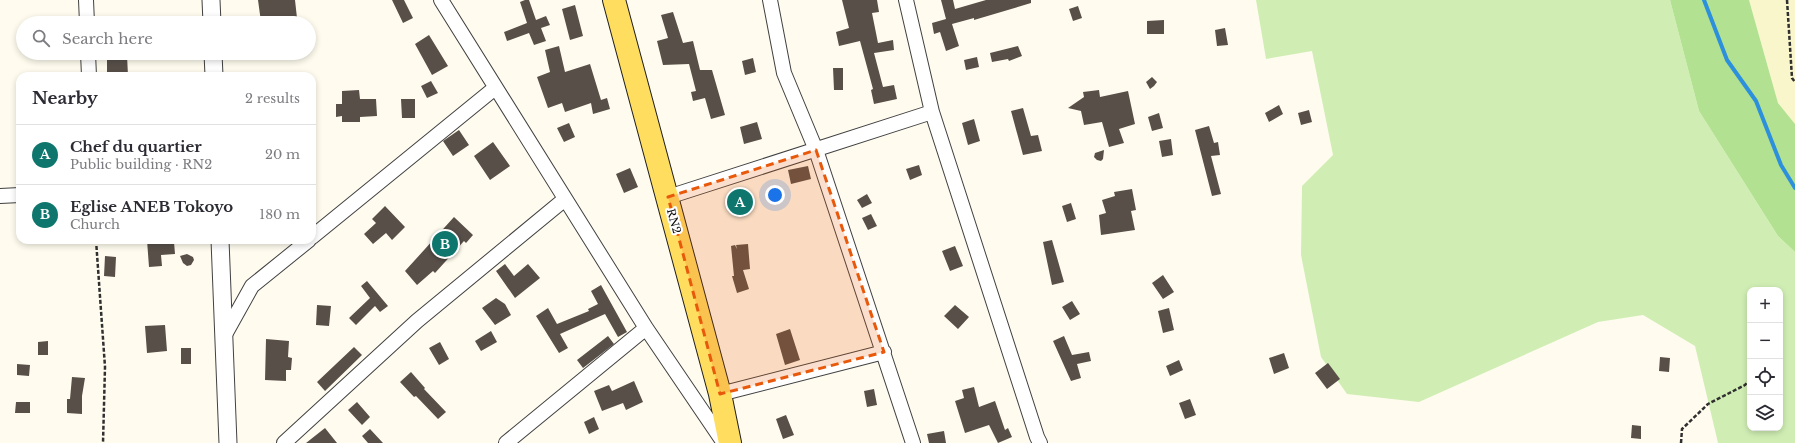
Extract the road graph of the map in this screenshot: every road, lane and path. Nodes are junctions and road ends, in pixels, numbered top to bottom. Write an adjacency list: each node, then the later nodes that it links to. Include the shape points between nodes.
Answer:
1 (86, 0): 8 (street)
2 (211, 0): 9 (street)
3 (440, 0): 15 (street)
4 (614, 0): 20 (main road, RN2)
5 (770, 0): 17 (street, via 784,73)
6 (906, 0): 16 (street)
7 (1787, 0): 14 (path, via 1792,78)
8 (87, 16)
9 (212, 16)
10 (88, 60): 12 (street)
11 (213, 60): 13 (street)
12 (89, 72)
13 (214, 72)
14 (1795, 82)
15 (495, 88): 21 (street); 22 (street)
16 (932, 112): 17 (street); 31 (street)
17 (816, 150): 20 (street); 28 (street)
18 (16, 195): 19 (street)
19 (0, 196)
20 (668, 197): 30 (main road, RN2)
21 (565, 199): 26 (street); 34 (street, via 417,321)
22 (316, 234)
23 (96, 244): 32 (path, via 105,367)
24 (220, 244): 27 (street)
25 (303, 244): 27 (street, via 252,286)
26 (646, 328): 35 (street); 36 (street)
27 (224, 338): 33 (street)
28 (884, 352): 30 (street); 38 (street)
29 (1747, 383): 39 (path, via 1708,404 1682,429)
30 (720, 394): 37 (main road, RN2)
31 (1035, 441)
32 (103, 443)
33 (228, 443)
34 (284, 443)
35 (506, 443)
36 (724, 443)
37 (730, 443)
38 (913, 443)
39 (1681, 443)

